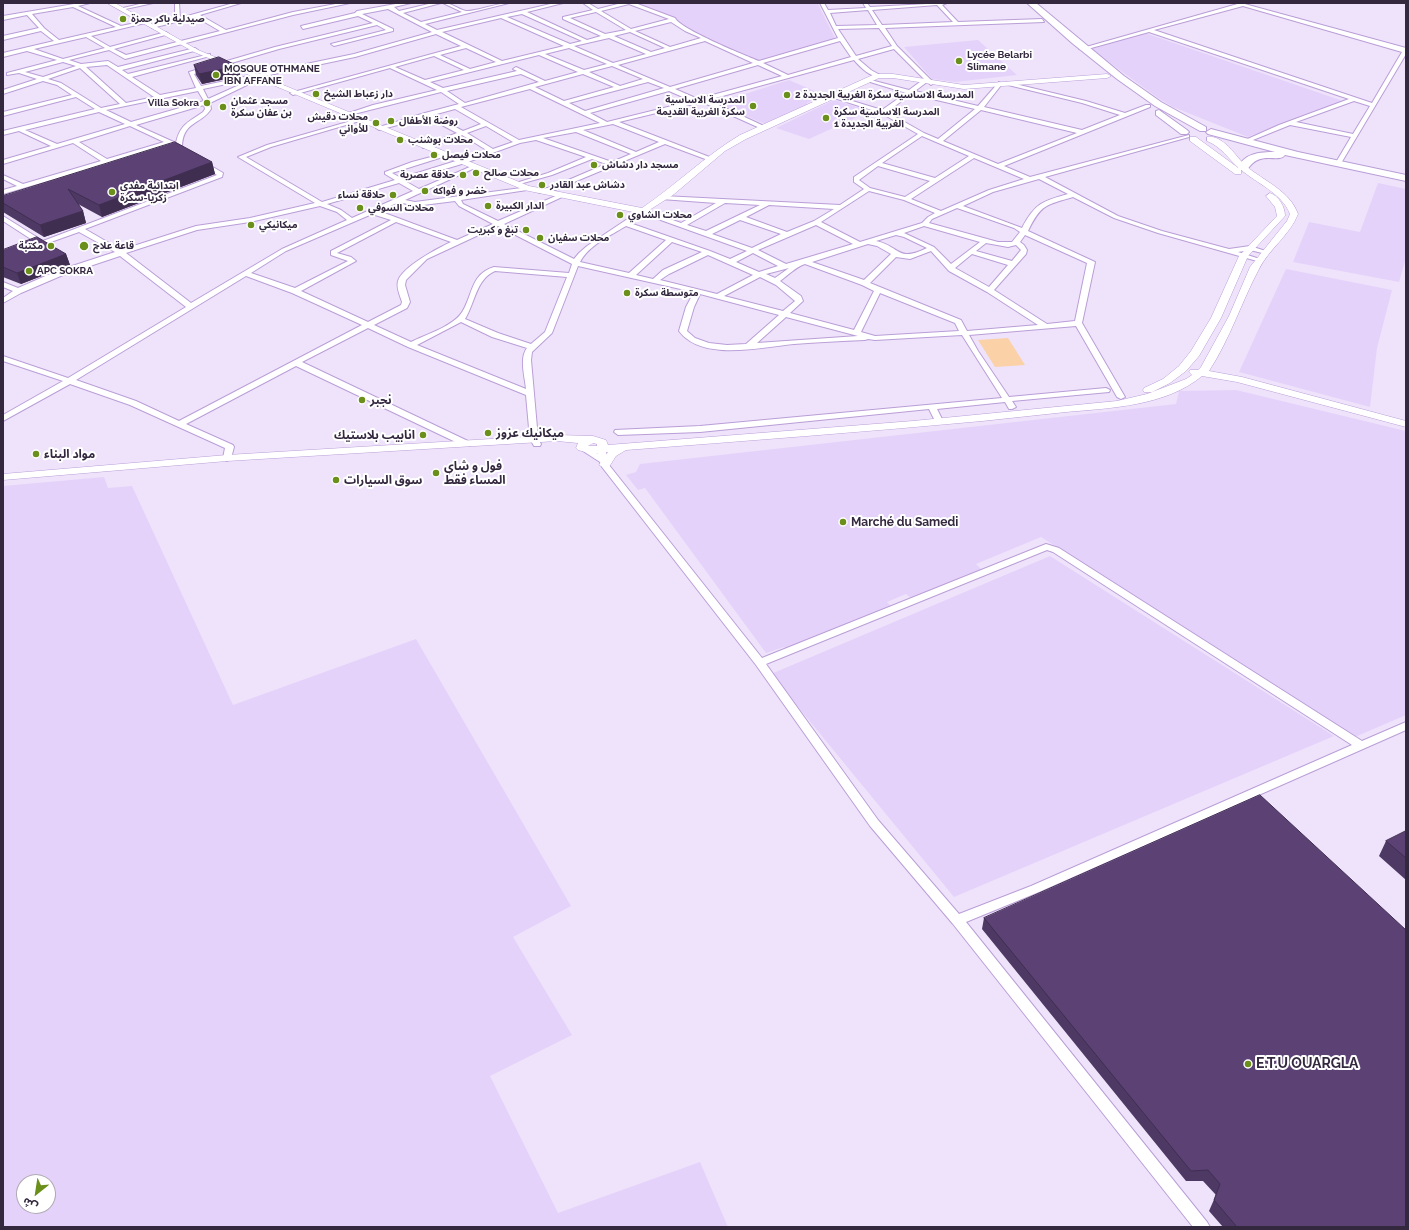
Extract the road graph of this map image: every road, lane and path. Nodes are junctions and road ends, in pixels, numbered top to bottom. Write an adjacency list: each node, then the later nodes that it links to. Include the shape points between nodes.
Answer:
1 (88, 3): 24 (street)
2 (110, 3): 28 (street)
3 (151, 3): 28 (street)
4 (177, 3): 45 (street)
5 (210, 3): 29 (street)
6 (239, 3): 29 (street)
7 (331, 3): 25 (street)
8 (348, 3): 25 (street)
9 (374, 3): 27 (street)
10 (409, 3): 27 (street)
11 (439, 3): 33 (street)
12 (446, 3): 34 (street)
13 (504, 3): 34 (street)
14 (561, 3): 35 (street)
15 (585, 3): 30 (street)
16 (629, 3): 30 (street); 44 (street)
17 (822, 3): 36 (street)
18 (865, 3): 31 (street)
19 (938, 3): 20 (street); 23 (street); 50 (street)
20 (945, 3)
21 (1022, 3): 46 (main road)
22 (1030, 3): 83 (main road)
23 (922, 4): 31 (street)
24 (74, 6): 37 (street); 53 (street)
25 (337, 6): 26 (street); 40 (street)
26 (345, 8)
27 (387, 8): 33 (street); 38 (street)
28 (121, 9): 47 (street)
29 (219, 9): 39 (street)
30 (597, 10): 59 (street); 68 (street, via 565,18)
31 (871, 10): 36 (street); 52 (street)
32 (352, 11): 38 (street)
33 (398, 12): 51 (street)
34 (465, 12): 51 (street)
35 (522, 12): 41 (street); 72 (street)
36 (827, 12): 56 (street)
37 (29, 14): 42 (street); 57 (street)
38 (359, 14): 49 (street); 55 (street)
39 (196, 15): 45 (street); 61 (street)
40 (285, 16): 43 (street); 61 (street)
41 (502, 17): 62 (street); 76 (street)
42 (3, 18)
43 (291, 19)
44 (673, 20): 59 (street); 71 (street, via 684,29)
45 (178, 21): 54 (street)
46 (1042, 21): 50 (street); 111 (main road)
47 (143, 22): 53 (street); 54 (street)
48 (297, 23): 55 (street)
49 (378, 23): 67 (street); 75 (street, via 391,30)
50 (956, 23): 52 (street)
51 (420, 24): 62 (street)
52 (880, 26): 56 (street); 78 (street)
53 (120, 27): 66 (street)
54 (154, 27): 65 (street)
55 (304, 27): 58 (street)
56 (835, 28): 70 (street)
57 (42, 29): 64 (street); 73 (street)
58 (309, 30)
59 (629, 30): 68 (street); 82 (street)
60 (1149, 30): 83 (street); 86 (street, via 1243,4); 133 (street)
61 (226, 32): 74 (street)
62 (438, 32): 77 (street); 92 (street)
63 (3, 33): 64 (street, via 11,31)
64 (18, 34): 69 (street)
65 (166, 34): 74 (street); 79 (street)
66 (86, 35): 73 (street); 79 (street)
67 (318, 35): 75 (street); 95 (street)
68 (606, 36): 72 (street); 90 (street)
69 (3, 38)
70 (842, 38): 93 (street); 97 (street)
71 (705, 39): 82 (street); 97 (street)
72 (586, 41): 76 (street)
73 (58, 42): 81 (street)
74 (184, 43): 79 (street, via 125,57); 84 (street)
75 (334, 44): 80 (street)
76 (567, 45): 87 (street); 98 (street)
77 (466, 46): 89 (street); 96 (street)
78 (895, 47): 93 (street); 117 (street)
79 (109, 48): 94 (street)
80 (341, 48)
81 (27, 49): 88 (street); 94 (street)
82 (671, 49): 90 (street)
83 (1082, 49): 164 (main road, via 1153,101)
84 (195, 50): 91 (street); 101 (street)
85 (347, 51): 92 (street)
86 (1406, 51): 139 (street)
87 (539, 53): 96 (street); 106 (street)
88 (4, 54)
89 (436, 54): 100 (street); 103 (street)
90 (651, 54): 98 (street)
91 (208, 55): 95 (street); 108 (street)
92 (354, 55): 112 (street)
93 (856, 57): 109 (street); 110 (street, via 865,70)
94 (64, 60): 99 (street); 104 (street)
95 (226, 62): 112 (street); 123 (street, via 190,73)
96 (501, 62): 103 (street); 105 (street)
97 (760, 63): 109 (street); 124 (street)
98 (612, 65): 106 (street); 114 (street)
99 (81, 66): 101 (street, via 107,62); 113 (street); 137 (street)
100 (391, 67): 116 (street); 128 (street)
101 (118, 69): 108 (street)
102 (3, 70): 107 (street)
103 (468, 70): 116 (street)
104 (18, 71): 107 (street); 113 (street)
105 (521, 72): 118 (street); 125 (street)
106 (584, 72): 118 (street); 122 (street)
107 (6, 75)
108 (128, 76): 130 (street)
109 (786, 76): 134 (street)
110 (878, 76): 115 (street); 117 (street)
111 (1107, 76): 119 (street); 140 (main road)
112 (258, 78): 123 (street); 128 (street); 135 (street)
113 (42, 79): 126 (street); 129 (street, via 56,83)
114 (647, 80): 122 (street); 124 (street)
115 (869, 80): 127 (street); 131 (street)
116 (424, 82): 125 (street)
117 (928, 82): 119 (street, via 964,87); 127 (street)
118 (545, 83): 121 (street)
119 (1003, 84): 142 (street); 149 (street, via 1084,102)
120 (35, 87): 132 (street)
121 (530, 87): 136 (street); 138 (street)
122 (618, 87): 136 (street)
123 (200, 88): 130 (street); 135 (street)
124 (669, 88): 134 (street); 145 (street)
125 (442, 90): 138 (street); 148 (street, via 374,106)
126 (3, 92)
127 (910, 92): 142 (street); 144 (street)
128 (293, 93): 148 (street)
129 (77, 95): 143 (street); 146 (street)
130 (158, 97): 137 (street)
131 (834, 97): 144 (street); 157 (street)
132 (3, 98)
133 (1354, 99): 139 (street); 153 (street)
134 (701, 100): 151 (street); 157 (street)
135 (207, 102): 155 (street); 176 (street, via 207,112 190,122)
136 (564, 103): 145 (street)
137 (124, 104): 143 (street)
138 (464, 105): 141 (street)
139 (1372, 105): 166 (street)
140 (1148, 106): 149 (street); 165 (main road)
141 (456, 107): 147 (street); 154 (street)
142 (979, 109): 161 (street); 169 (street)
143 (100, 110): 155 (street); 158 (street)
144 (883, 112): 163 (street)
145 (585, 113): 152 (street)
146 (3, 114)
147 (427, 114): 156 (street); 160 (street)
148 (348, 115): 150 (street)
149 (1125, 115): 161 (street)
150 (360, 120): 156 (street); 216 (street, via 241,157)
151 (613, 122): 152 (street); 173 (street)
152 (606, 123): 159 (street)
153 (1290, 123): 166 (street); 170 (street)
154 (486, 124): 160 (street); 172 (street)
155 (130, 125): 168 (street); 171 (street)
156 (379, 128): 175 (street)
157 (764, 128): 183 (street, via 722,149)
158 (19, 129): 162 (street); 174 (street)
159 (575, 129): 167 (street); 178 (street)
160 (461, 132): 175 (street); 177 (street)
161 (1082, 132): 190 (street)
162 (3, 133)
163 (922, 134): 169 (street); 188 (street)
164 (1209, 134): 165 (main road); 170 (main road); 180 (main road); 193 (street, via 1224,146)
165 (1188, 136): 195 (street); 244 (street, via 1278,204 1281,216)
166 (1355, 136): 189 (street)
167 (536, 138): 172 (street); 182 (street)
168 (74, 141): 174 (street); 185 (street)
169 (939, 141): 181 (street)
170 (1246, 141): 189 (main road)
171 (168, 142): 176 (street); 185 (street)
172 (518, 142): 177 (street)
173 (664, 142): 178 (street); 183 (street)
174 (56, 146): 184 (street)
175 (425, 147): 179 (street)
176 (177, 149): 231 (street, via 218,171 220,176)
177 (492, 151): 186 (street)
178 (637, 154): 187 (street)
179 (446, 155): 186 (street); 199 (street, via 388,173)
180 (1283, 155): 193 (main road, via 1254,158 1245,162); 200 (main road)
181 (973, 156): 190 (street); 197 (street)
182 (590, 158): 187 (street); 201 (street)
183 (710, 159): 210 (street)
184 (3, 162)
185 (106, 162): 192 (street); 202 (street)
186 (463, 162): 191 (street); 199 (street)
187 (612, 164): 206 (street, via 553,189)
188 (878, 164): 197 (street); 204 (street, via 856,178 856,181)
189 (1338, 164): 196 (main road)
190 (999, 166): 198 (street)
191 (474, 167): 201 (street); 205 (street)
192 (117, 168)
193 (1243, 168): 250 (street, via 1284,200 1293,211 1291,222)
194 (3, 177): 202 (street)
195 (1040, 177): 198 (street); 208 (street)
196 (1406, 178)
197 (936, 180): 212 (street)
198 (1031, 180): 217 (street, via 991,191)
199 (400, 181): 205 (street); 216 (street)
200 (1406, 182)
201 (518, 184): 203 (street)
202 (22, 186): 207 (street)
203 (527, 188): 206 (street); 211 (street)
204 (868, 189): 212 (street); 218 (street)
205 (418, 191): 213 (street)
206 (540, 191): 209 (street)
207 (3, 192)
208 (1073, 195): 232 (street, via 1042,205 1036,210); 247 (street, via 1116,217)
209 (560, 196): 219 (street); 227 (street)
210 (663, 198): 214 (street); 219 (street)
211 (457, 199): 213 (street, via 415,204); 227 (street, via 461,205)
212 (906, 199): 221 (street)
213 (398, 200): 220 (street)
214 (724, 201): 215 (street); 230 (street)
215 (769, 203): 218 (street); 222 (street)
216 (321, 204): 224 (street, via 339,211); 251 (street, via 244,221 196,228)
217 (957, 206): 221 (street); 232 (street)
218 (841, 207): 226 (street)
219 (643, 211): 228 (street); 230 (street)
220 (370, 212): 223 (street); 224 (street)
221 (941, 213): 229 (street)
222 (739, 217): 233 (street); 234 (street)
223 (397, 219): 238 (street); 273 (street, via 333,252 352,261)
224 (352, 220): 262 (street, via 284,250)
225 (5, 221): 240 (street)
226 (816, 222): 234 (street); 242 (street)
227 (499, 223): 238 (street); 257 (street)
228 (625, 223): 236 (street); 257 (street, via 589,247)
229 (924, 224): 235 (street); 237 (street)
230 (682, 225): 233 (street)
231 (79, 229): 240 (street); 251 (street)
232 (1025, 232): 241 (street); 280 (street, via 1091,262)
233 (706, 234): 246 (street)
234 (787, 234): 246 (street)
235 (896, 234): 239 (street); 243 (street, via 906,235)
236 (671, 239): 248 (street); 265 (street)
237 (985, 241): 241 (street, via 1001,246); 249 (street)
238 (456, 242): 282 (street, via 425,258 405,276 401,285 406,302 404,306)
239 (869, 242): 242 (street); 252 (street, via 879,244)
240 (42, 243): 245 (street)
241 (1017, 243): 258 (street, via 1024,250)
242 (860, 244): 256 (street)
243 (932, 248): 252 (street, via 914,257 905,258); 261 (street)
244 (1250, 248): 247 (street); 250 (street); 253 (street)
245 (23, 250)
246 (754, 251): 255 (street); 260 (street)
247 (1228, 251): 253 (street)
248 (708, 252): 255 (street); 266 (street, via 666,272)
249 (971, 252): 258 (street); 261 (street)
250 (1266, 252): 254 (street)
251 (121, 253): 272 (street, via 60,273); 277 (street)
252 (895, 254): 268 (street)
253 (1244, 257): 254 (street); 290 (street, via 1240,261 1222,307 1202,344)
254 (1259, 260): 292 (street, via 1234,316)
255 (730, 262): 263 (street)
256 (806, 262): 259 (street); 268 (street)
257 (576, 263): 264 (street); 265 (street)
258 (1013, 264): 271 (street)
259 (795, 265): 260 (street); 267 (street)
260 (784, 266): 263 (street)
261 (951, 267): 271 (street)
262 (245, 273): 273 (street); 277 (street)
263 (757, 274): 267 (street); 275 (street)
264 (571, 275): 279 (street, via 488,270 482,276); 288 (street, via 548,333)
265 (630, 276): 266 (street)
266 (655, 281): 274 (street)
267 (775, 281): 278 (street, via 799,301)
268 (865, 283): 270 (street)
269 (3, 284): 272 (street)
270 (878, 290): 283 (street); 284 (street, via 956,320)
271 (990, 290): 281 (street)
272 (18, 291): 276 (street)
273 (295, 291): 282 (street)
274 (698, 291): 275 (street); 287 (street, via 684,324 683,331 688,337 713,346)
275 (718, 296): 278 (street)
276 (3, 301)
277 (191, 307): 296 (street)
278 (786, 314): 283 (street); 287 (street)
279 (460, 319): 286 (street); 288 (street, via 495,335)
280 (1078, 323): 281 (street); 299 (street)
281 (1044, 325): 284 (street)
282 (369, 326): 286 (street); 291 (street)
283 (857, 332): 285 (street)
284 (964, 333): 285 (street); 300 (street)
285 (875, 338): 287 (street)
286 (411, 345): 298 (street)
287 (749, 346)
288 (532, 347): 298 (street, via 527,360)
289 (3, 358): 296 (street)
290 (1190, 359): 292 (street); 293 (street)
291 (297, 363): 304 (street); 310 (street)
292 (1208, 364): 294 (street); 295 (street)
293 (1183, 368): 294 (street); 299 (street, via 1150,389)
294 (1200, 374): 295 (street); 302 (street, via 1167,391 1117,404)
295 (1238, 379): 305 (street)
296 (69, 381): 301 (street); 304 (street, via 133,403)
297 (1106, 390): 300 (street)
298 (530, 394): 309 (street)
299 (1121, 397): 300 (street)
300 (1010, 404): 302 (street)
301 (6, 413)
302 (935, 414): 303 (street); 303 (street)
303 (864, 420): 306 (street); 308 (street)
304 (179, 424): 314 (street, via 230,447)
305 (1406, 424)
306 (701, 431): 307 (street); 308 (street); 312 (street)
307 (618, 432)
308 (723, 436): 313 (street)
309 (535, 442): 310 (street); 311 (street); 317 (street)
310 (467, 444): 314 (street)
311 (586, 446): 312 (street); 315 (street)
312 (601, 447): 313 (street); 315 (street)
313 (622, 448): 315 (street)
314 (227, 458): 316 (street)
315 (604, 463): 318 (street)
316 (3, 477)
317 (3, 483)
318 (760, 663): 320 (street, via 1046,546); 321 (street, via 874,823)
319 (1406, 726): 320 (street)
320 (1360, 745): 321 (street, via 1036,889)
321 (957, 920): 322 (street)
322 (1202, 1227)

